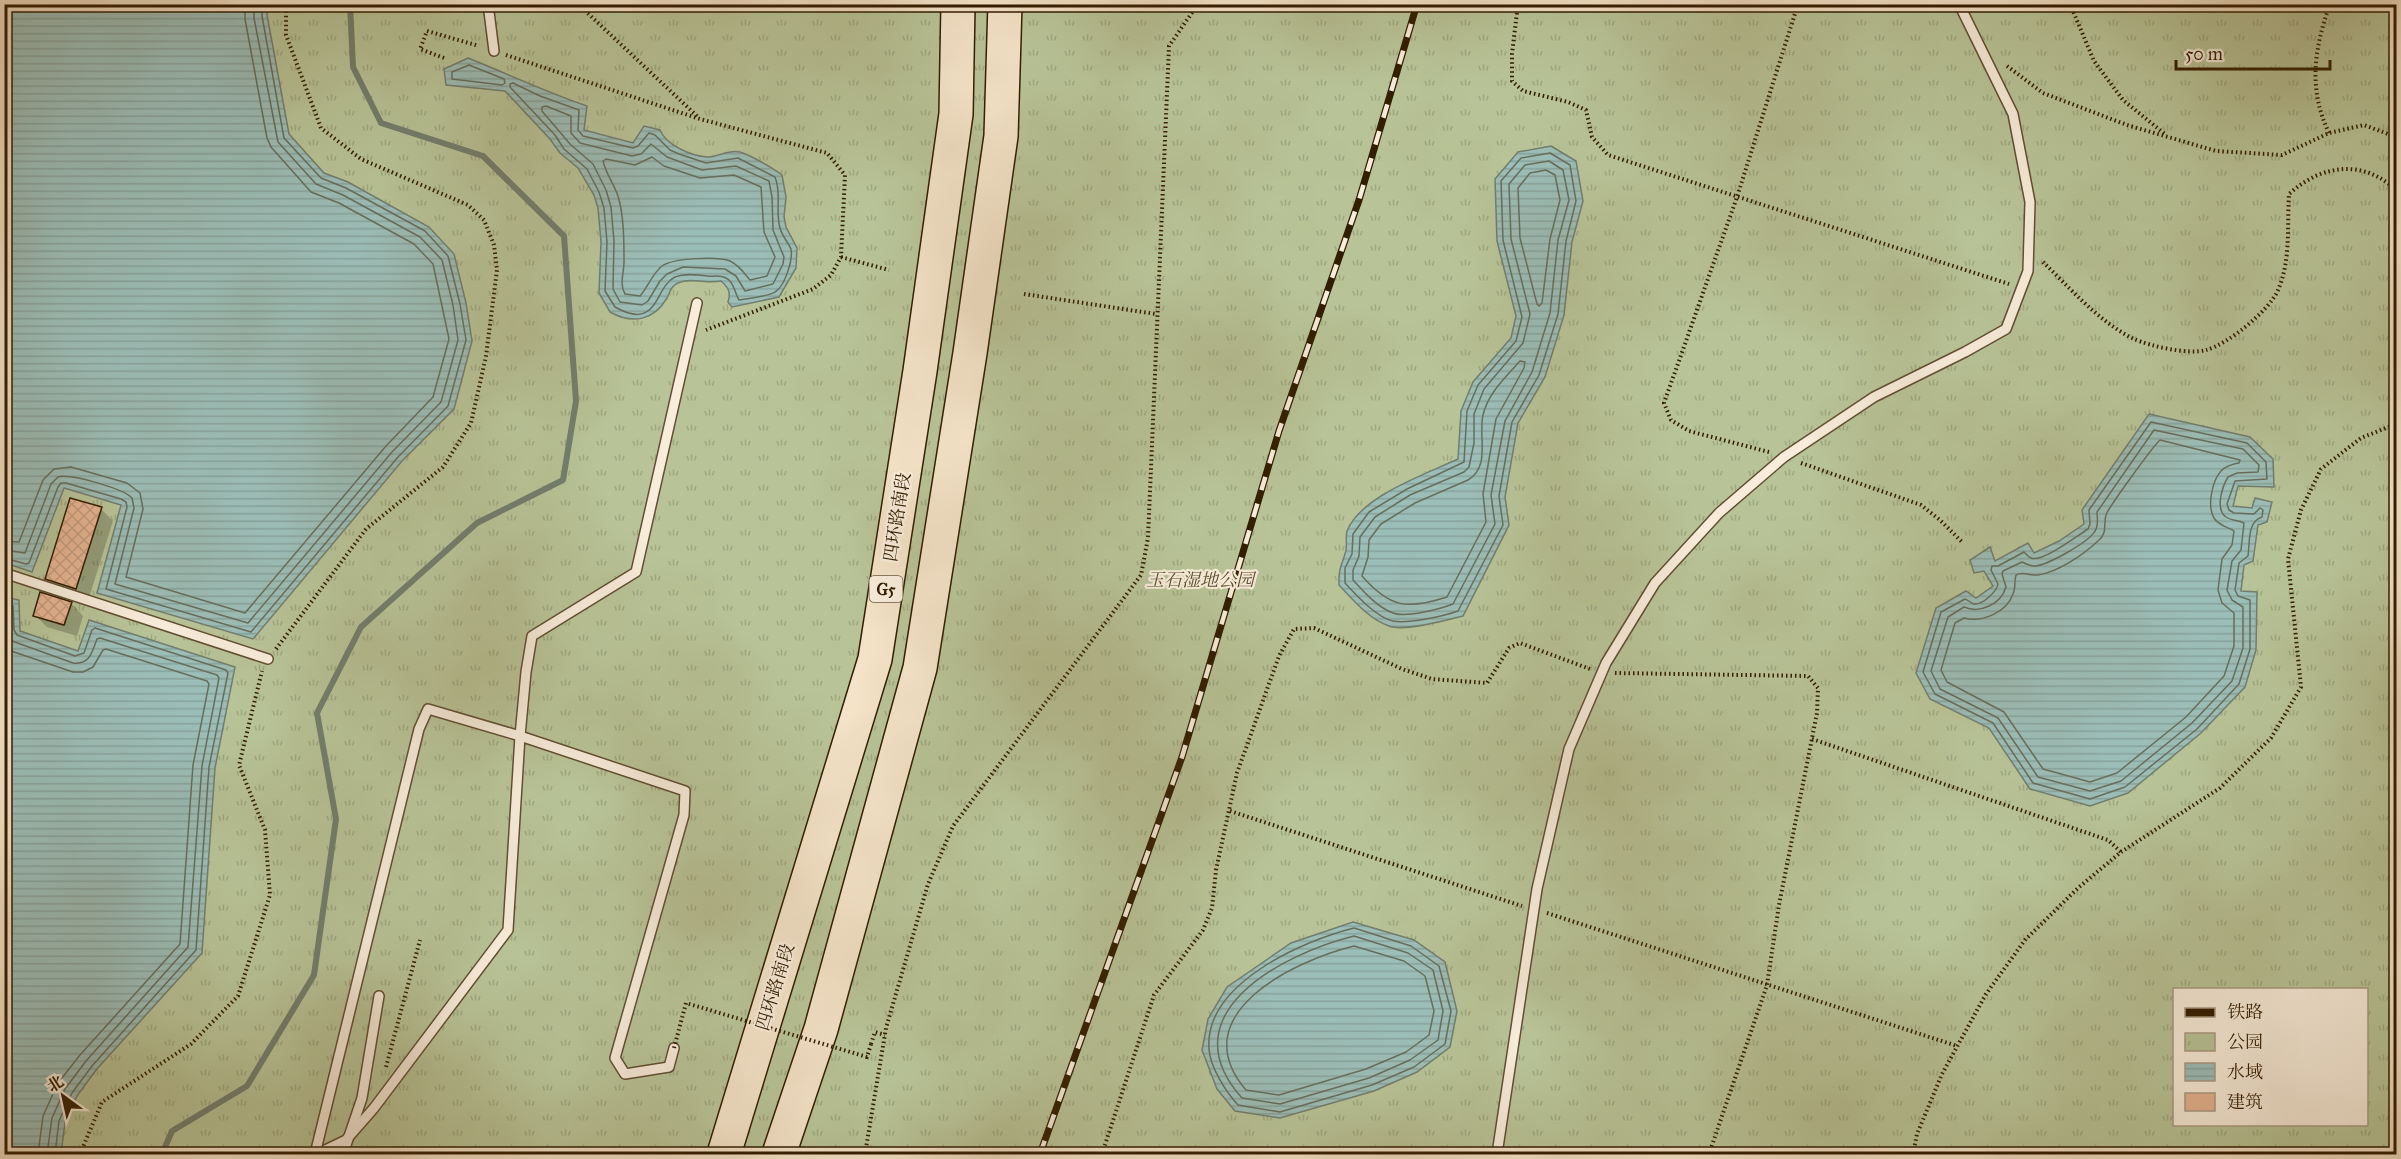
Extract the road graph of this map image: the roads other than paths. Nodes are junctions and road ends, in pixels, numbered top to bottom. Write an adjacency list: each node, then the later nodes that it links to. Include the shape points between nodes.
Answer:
1 (488, 4): 5 (lane)
2 (958, 4): 15 (highway, 四环路南段 / G5, via 956,114 875,659)
3 (1005, 4): 16 (highway, via 1001,136 920,668 821,1029)
4 (1959, 4): 17 (lane, via 2013,114 2030,202 2028,272 2006,329 1874,397 1785,457 1719,513 1655,583 1601,673 1569,749 1534,909)
5 (495, 51)
6 (697, 303): 9 (lane, via 636,572 532,636)
7 (4, 573): 8 (lane)
8 (268, 659)
9 (520, 736): 11 (lane, via 684,791 684,815 615,1058 625,1074 658,1069 669,1067); 12 (lane, via 508,930); 13 (lane, via 428,709 419,729)
10 (379, 996): 12 (lane, via 362,1098)
11 (674, 1048)
12 (346, 1140): 13 (lane); 14 (lane)
13 (316, 1155)
14 (343, 1155)
15 (724, 1155)
16 (778, 1155)
17 (1497, 1155)

